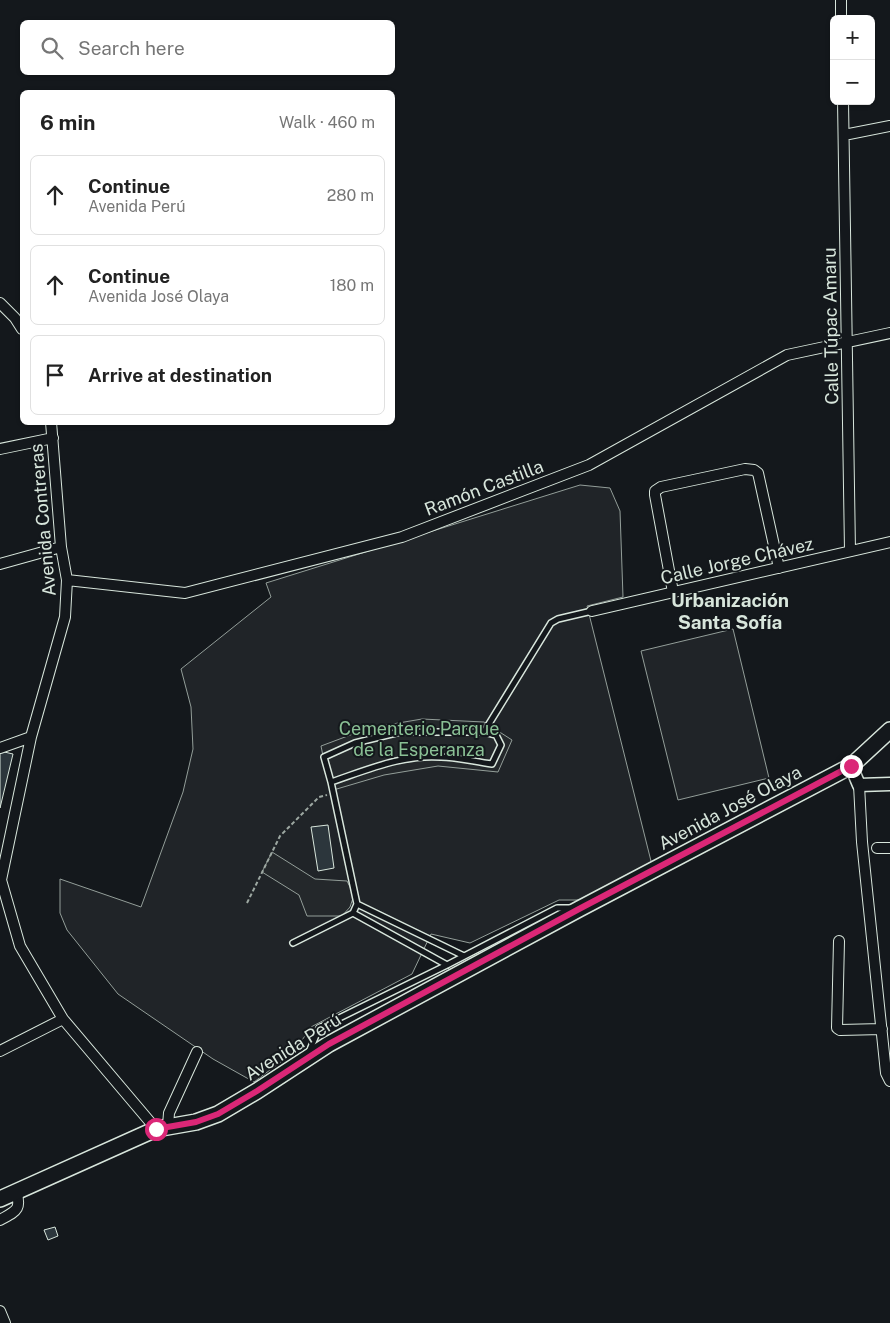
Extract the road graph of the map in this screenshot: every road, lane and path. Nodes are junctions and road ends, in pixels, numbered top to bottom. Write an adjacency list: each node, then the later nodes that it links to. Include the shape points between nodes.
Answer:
1 (841, 0): 2 (street)
2 (841, 15)
3 (843, 105): 5 (street, Calle Túpac Amaru)
4 (890, 126): 5 (street)
5 (844, 136): 9 (street, Calle Túpac Amaru)
6 (0, 304): 7 (street)
7 (20, 325)
8 (890, 333): 9 (street, Ramón Castilla)
9 (848, 342): 15 (street, Calle Túpac Amaru); 18 (street, Ramón Castilla, via 787,355 589,465 402,537 185,594)
10 (51, 425): 11 (street, Avenida Contreras)
11 (53, 438): 12 (street); 14 (street, Avenida Contreras)
12 (0, 449)
13 (890, 542): 15 (street, Calle Jorge Chávez)
14 (61, 547): 16 (street); 18 (street, Avenida Contreras)
15 (850, 551): 17 (street, Calle Jorge Chávez)
16 (0, 564)
17 (779, 568): 19 (street, Calle Jorge Chávez); 19 (street, via 758,473 754,470 745,469 661,487 655,495)
18 (67, 580): 23 (street, Avenida Contreras, via 65,616)
19 (673, 592): 20 (street, Calle Jorge Chávez)
20 (592, 611): 22 (lane, via 551,623)
21 (890, 730): 25 (main road, Avenida José Olaya)
22 (484, 732): 26 (lane, via 400,732 354,743 324,757); 26 (lane, via 496,735 501,745 492,764 441,757 409,758)
23 (31, 737): 24 (street); 32 (street, Avenida Contreras)
24 (0, 748)
25 (851, 766): 28 (street); 35 (main road, Avenida José Olaya)
26 (331, 782): 29 (lane)
27 (890, 784): 28 (street)
28 (859, 785): 42 (street)
29 (334, 793): 33 (path, via 319,797 280,836); 34 (lane)
30 (877, 848): 31 (street)
31 (890, 848)
32 (1, 880): 41 (street, Avenida Contreras, via 20,946)
33 (247, 903)
34 (357, 904): 36 (lane); 39 (lane)
35 (579, 909): 39 (lane, via 557,908); 45 (main road, Avenida Perú)
36 (353, 913): 38 (lane); 40 (lane)
37 (839, 941): 42 (street, via 837,1028)
38 (294, 943)
39 (464, 956): 40 (lane)
40 (447, 965): 45 (lane, via 319,1028)
41 (63, 1019): 43 (street); 47 (street, Avenida Contreras)
42 (882, 1029): 46 (street, via 886,1073)
43 (0, 1051)
44 (197, 1052): 47 (street)
45 (305, 1060): 47 (main road, Avenida Perú, via 218,1114 196,1122)
46 (890, 1081)
47 (162, 1127): 48 (main road, Avenida Perú)
48 (16, 1191): 49 (main road, Avenida Perú); 50 (street, via 19,1206)
49 (0, 1199)
50 (0, 1220)
51 (0, 1311): 52 (street)
52 (5, 1323)

